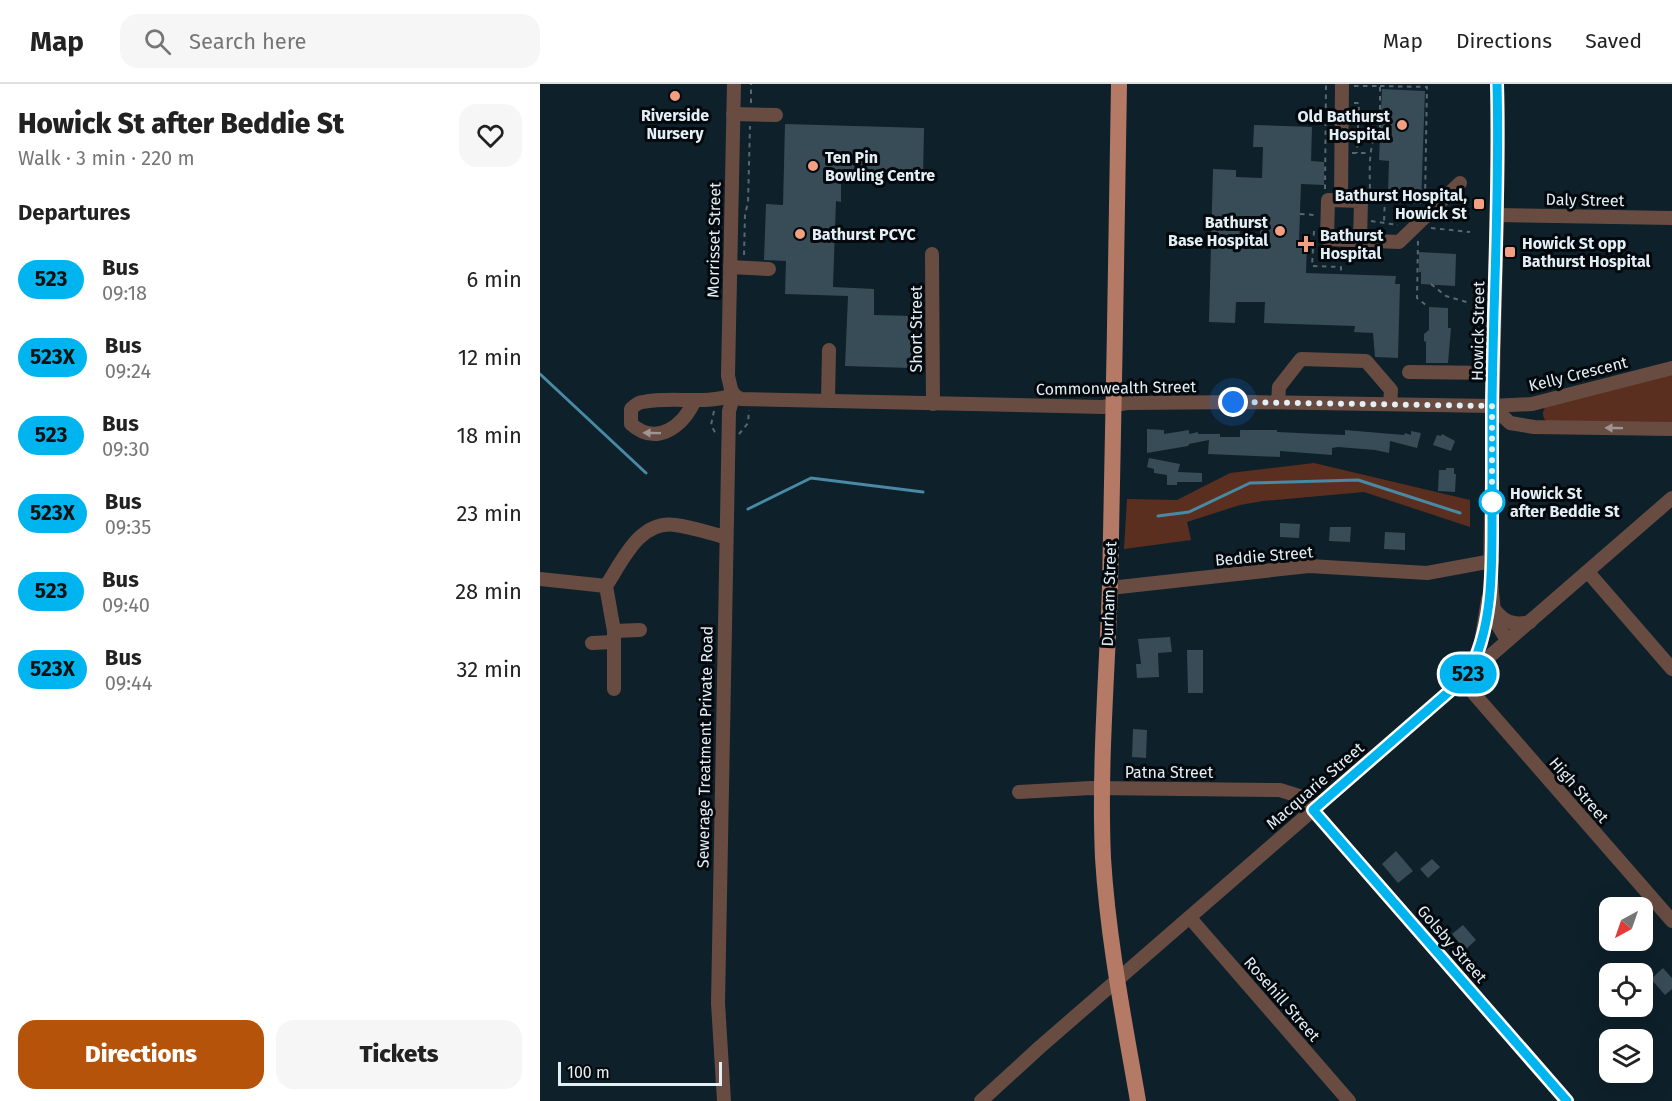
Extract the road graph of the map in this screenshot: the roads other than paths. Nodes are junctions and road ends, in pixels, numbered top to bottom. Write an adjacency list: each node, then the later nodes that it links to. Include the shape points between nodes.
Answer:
1 (734, 84): 5 (street, Morrisset Street)
2 (1119, 84): 26 (main road, Durham Street)
3 (1497, 84): 9 (street, Howick Street)
4 (1345, 85): 8 (street)
5 (733, 114): 6 (street); 13 (street, Morrisset Street)
6 (776, 116)
7 (1460, 183): 11 (street, via 1416,232 1399,242)
8 (1341, 200): 11 (street, via 1361,201); 11 (street, via 1328,200 1327,239)
9 (1497, 215): 10 (street, Daly Street); 18 (street, Howick Street)
10 (1672, 218)
11 (1360, 240)
12 (932, 254): 23 (street, Short Street)
13 (737, 267): 14 (street); 19 (street, Morrisset Street, via 729,376)
14 (770, 269)
15 (829, 350): 21 (street)
16 (1672, 368): 25 (street, Kelly Crescent)
17 (1409, 372): 18 (street)
18 (1493, 373): 27 (street, Howick Street)
19 (734, 395): 20 (street); 21 (street, Commonwealth Street, via 741,399); 31 (street, Sewerage Treatment Private Road, via 729,411)
20 (695, 400)
21 (828, 400): 23 (street, Commonwealth Street)
22 (1278, 402): 24 (street, Commonwealth Street); 24 (street, via 1279,387 1301,359 1366,361 1391,390); 26 (street, Commonwealth Street)
23 (933, 404): 26 (street, Commonwealth Street)
24 (1390, 404): 27 (street, Commonwealth Street)
25 (1532, 404): 27 (street, Kelly Crescent); 28 (street)
26 (1114, 405): 37 (main road, Durham Street)
27 (1492, 406): 28 (street, via 1509,423); 32 (street, Howick Street)
28 (1534, 427): 29 (street, one-way to 28)
29 (1672, 429)
30 (1672, 498): 33 (street, Macquarie Street)
31 (725, 537): 36 (street, via 673,524 656,526 631,547); 54 (street, Sewerage Treatment Private Road, via 718,1003)
32 (1492, 561): 35 (street, Howick Street); 37 (street, Beddie Street, via 1426,573 1309,566)
33 (1588, 572): 39 (street, Macquarie Street); 45 (street)
34 (540, 579): 36 (street)
35 (1492, 580): 38 (street, Howick Street); 40 (street, Howick Street)
36 (606, 586): 42 (street)
37 (1110, 588): 48 (main road, Durham Street)
38 (1494, 609): 39 (street, via 1511,623); 44 (street, Howick Street)
39 (1530, 622): 44 (street, Macquarie Street)
40 (1484, 624): 44 (street, via 1488,636); 46 (street, Howick Street, via 1478,654)
41 (640, 630): 42 (street)
42 (614, 637): 43 (street); 47 (street)
43 (592, 643)
44 (1503, 644): 46 (street, Macquarie Street)
45 (1672, 669)
46 (1464, 678): 50 (street, Macquarie Street); 52 (street, High Street)
47 (614, 689)
48 (1102, 789): 49 (street, Patna Street); 50 (street, Patna Street, via 1280,789 1297,794); 53 (main road, Durham Street, via 1105,877)
49 (1019, 792)
50 (1313, 810): 51 (street, Macquarie Street); 58 (street, Golsby Street)
51 (1190, 918): 53 (street, Macquarie Street); 57 (street, Rosehill Street)
52 (1672, 921)
53 (1117, 981): 55 (street, Macquarie Street); 56 (main road, Durham Street)
54 (723, 1101)
55 (981, 1101)
56 (1138, 1101)
57 (1348, 1101)
58 (1567, 1101)

